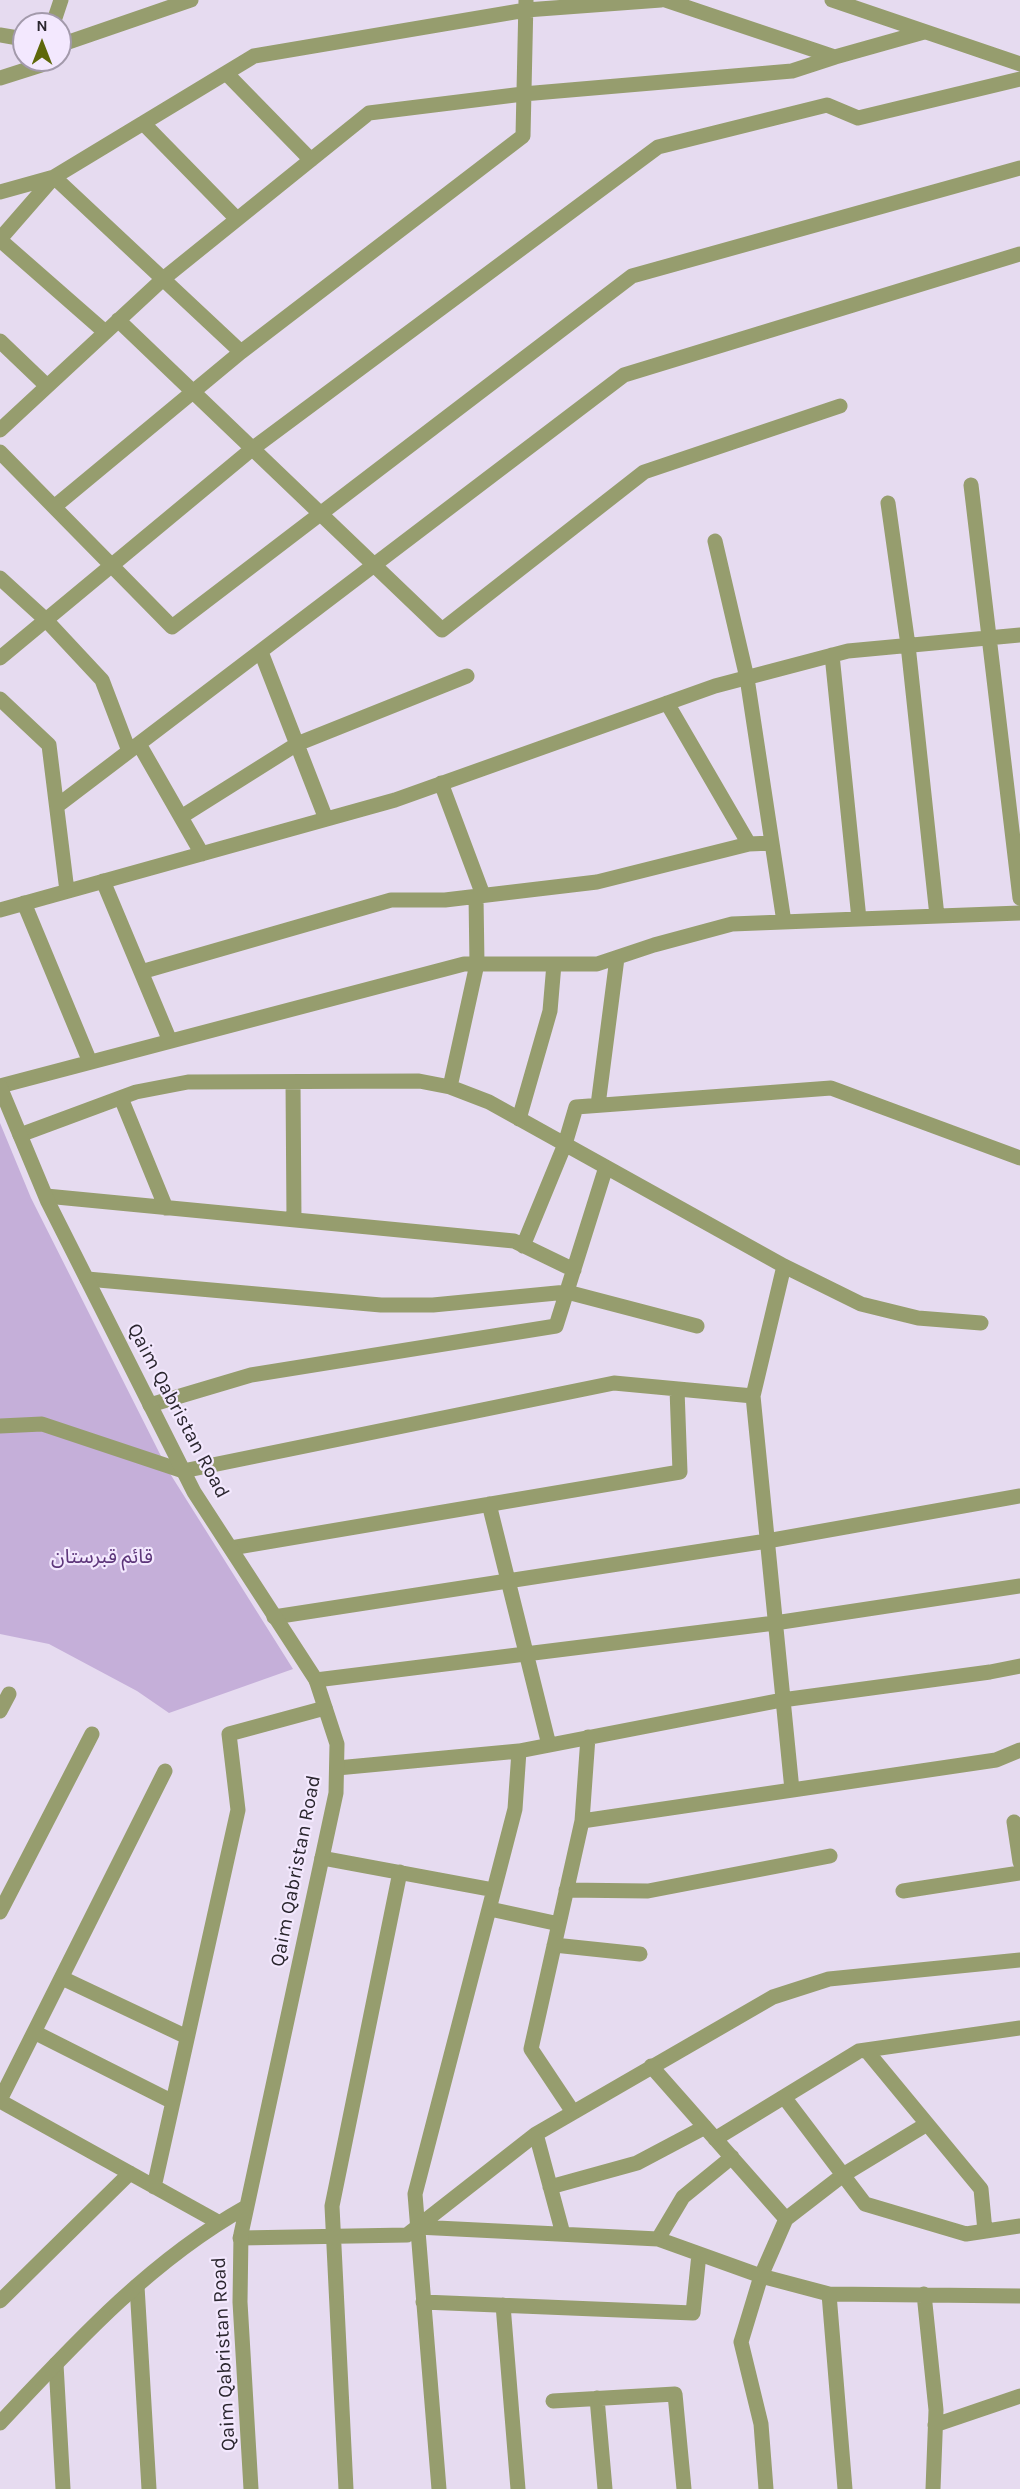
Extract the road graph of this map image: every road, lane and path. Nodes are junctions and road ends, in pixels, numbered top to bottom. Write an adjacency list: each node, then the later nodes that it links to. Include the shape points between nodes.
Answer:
1 (191, 0): 6 (street)
2 (663, 0): 4 (street); 7 (street)
3 (832, 0): 5 (street)
4 (526, 5): 10 (street, via 254,56); 13 (street)
5 (924, 32): 7 (street); 8 (street)
6 (72, 41)
7 (834, 57): 13 (street, via 792,71)
8 (1020, 64)
9 (18, 72): 11 (street)
10 (226, 73): 14 (street); 15 (street)
11 (0, 78)
12 (1020, 79): 31 (street, via 858,118 827,105 658,147)
13 (524, 94): 15 (street, via 369,113); 26 (street, via 524,136)
14 (143, 123): 17 (street); 19 (street)
15 (311, 159): 19 (street)
16 (1020, 168): 36 (street, via 632,276)
17 (54, 177): 18 (street); 20 (street); 22 (street)
18 (0, 192)
19 (237, 219): 22 (street)
20 (0, 240): 24 (street)
21 (1020, 254): 39 (street, via 624,375)
22 (163, 279): 23 (street); 26 (street)
23 (118, 320): 24 (street); 28 (street)
24 (105, 332): 27 (street)
25 (0, 341): 27 (street)
26 (241, 352): 28 (street)
27 (47, 386): 30 (street)
28 (193, 392): 31 (street); 35 (street)
29 (840, 406): 39 (street, via 644,472 442,630)
30 (0, 430)
31 (252, 448): 36 (street); 38 (street)
32 (0, 452): 35 (street)
33 (971, 485): 43 (street)
34 (888, 503): 44 (street)
35 (54, 507): 38 (street)
36 (321, 514): 38 (street, via 172,627); 39 (street)
37 (715, 541): 49 (street)
38 (112, 566): 41 (street)
39 (375, 566): 45 (street)
40 (0, 578): 41 (street)
41 (45, 620): 47 (street); 53 (street, via 102,680)
42 (1020, 635): 43 (street)
43 (990, 638): 44 (street); 64 (street)
44 (908, 645): 46 (street); 68 (street)
45 (261, 652): 52 (street); 53 (street)
46 (832, 655): 49 (street); 69 (street)
47 (0, 658)
48 (466, 676): 52 (street)
49 (747, 678): 51 (street); 59 (street)
50 (0, 699): 55 (street, via 49,745)
51 (667, 703): 54 (street); 58 (street)
52 (297, 744): 56 (street); 57 (street)
53 (134, 748): 55 (street); 56 (street)
54 (441, 783): 57 (street); 63 (street)
55 (57, 806): 62 (street)
56 (181, 817): 60 (street)
57 (326, 819): 60 (street)
58 (748, 843): 59 (street); 63 (street, via 597,882)
59 (771, 843): 70 (street)
60 (201, 854): 61 (street)
61 (103, 881): 62 (street); 74 (street)
62 (67, 891): 65 (street)
63 (479, 896): 72 (street); 74 (street, via 391,900)
64 (1020, 898)
65 (24, 903): 66 (street); 76 (street)
66 (0, 910)
67 (1020, 913): 68 (street)
68 (937, 916): 69 (street)
69 (859, 919): 70 (street)
70 (784, 922): 71 (street, via 708,929)
71 (617, 958): 73 (street, via 597,964); 81 (street)
72 (477, 964): 73 (street); 75 (street, via 464,964); 79 (street)
73 (554, 964): 82 (street, via 549,1011)
74 (141, 972): 75 (street)
75 (170, 1041): 76 (street)
76 (90, 1062): 78 (street)
77 (293, 1082): 79 (street, via 419,1081); 80 (street, via 188,1082); 89 (street)
78 (0, 1086): 83 (street, Qaim Qabristan Road)
79 (450, 1087): 82 (street)
80 (121, 1098): 83 (street); 88 (street)
81 (598, 1105): 84 (street, via 576,1107); 85 (street, via 831,1088)
82 (519, 1119): 84 (street)
83 (20, 1135): 87 (street, Qaim Qabristan Road)
84 (565, 1144): 86 (street); 90 (street)
85 (1020, 1158)
86 (606, 1167): 91 (street); 92 (street)
87 (45, 1196): 88 (street); 93 (street, Qaim Qabristan Road)
88 (166, 1208): 89 (street)
89 (294, 1220): 90 (street, via 514,1241)
90 (523, 1246): 92 (street)
91 (784, 1266): 95 (street, via 861,1304 918,1318); 98 (street)
92 (574, 1270): 94 (street)
93 (87, 1279): 94 (street, via 381,1305 433,1305); 99 (street, Qaim Qabristan Road)
94 (567, 1292): 96 (street); 99 (street, via 556,1326 250,1375)
95 (981, 1323)
96 (697, 1326)
97 (677, 1389): 98 (street); 101 (street, via 614,1383); 103 (street, via 680,1472)
98 (753, 1396): 104 (street)
99 (150, 1405): 101 (street, Qaim Qabristan Road)
100 (0, 1426): 101 (street, via 42,1424)
101 (183, 1471): 105 (street, Qaim Qabristan Road)
102 (1020, 1496): 104 (street)
103 (489, 1504): 105 (street); 106 (street)
104 (767, 1541): 106 (street); 109 (street)
105 (231, 1548): 108 (street, Qaim Qabristan Road)
106 (508, 1581): 108 (street); 110 (street)
107 (1020, 1586): 109 (street)
108 (274, 1617): 112 (street, Qaim Qabristan Road)
109 (775, 1623): 110 (street); 114 (street)
110 (526, 1654): 112 (street); 119 (street)
111 (1020, 1666): 114 (street)
112 (316, 1680): 115 (street, Qaim Qabristan Road)
113 (9, 1694): 116 (street)
114 (782, 1700): 118 (street); 124 (street)
115 (325, 1708): 122 (street, Qaim Qabristan Road, via 337,1744); 144 (street, via 229,1734 238,1810)
116 (0, 1711)
117 (92, 1734): 136 (street)
118 (588, 1737): 119 (street); 125 (street)
119 (549, 1745): 121 (street)
120 (1020, 1750): 124 (street, via 996,1760)
121 (519, 1751): 122 (street); 132 (street, via 515,1809)
122 (337, 1768): 128 (street, Qaim Qabristan Road)
123 (165, 1771): 141 (street)
124 (792, 1790): 125 (street)
125 (582, 1821): 133 (street)
126 (1014, 1822): 129 (street)
127 (830, 1856): 133 (street, via 648,1891)
128 (322, 1858): 130 (street); 160 (street, Qaim Qabristan Road)
129 (1020, 1862)
130 (400, 1872): 132 (street); 167 (street, via 332,2206)
131 (1020, 1873): 134 (street)
132 (494, 1890): 135 (street)
133 (566, 1890): 137 (street)
134 (903, 1891)
135 (490, 1908): 137 (street); 164 (street, via 415,2194)
136 (0, 1912)
137 (559, 1924): 138 (street)
138 (554, 1945): 139 (street); 150 (street, via 531,2049)
139 (640, 1954)
140 (1020, 1960): 146 (street, via 829,1979 773,1996)
141 (62, 1978): 143 (street); 144 (street)
142 (1020, 2028): 145 (street)
143 (34, 2032): 148 (street); 149 (street)
144 (187, 2037): 149 (street)
145 (866, 2050): 147 (street); 151 (street)
146 (651, 2066): 150 (street); 152 (street)
147 (784, 2097): 154 (street); 157 (street)
148 (0, 2101): 156 (street)
149 (173, 2102): 158 (street)
150 (573, 2112): 153 (street)
151 (927, 2124): 157 (street); 165 (street, via 981,2188)
152 (705, 2127): 154 (street); 159 (street, via 637,2163)
153 (536, 2134): 159 (street); 164 (street)
154 (716, 2139): 155 (street)
155 (732, 2157): 161 (street); 169 (street, via 683,2196)
156 (130, 2173): 158 (street); 176 (street)
157 (843, 2175): 161 (street); 165 (street, via 865,2205 966,2234)
158 (154, 2187): 162 (street)
159 (550, 2187): 166 (street)
160 (246, 2207): 162 (street); 168 (street, Qaim Qabristan Road)
161 (786, 2219): 171 (street)
162 (218, 2222): 172 (street)
163 (1020, 2226): 165 (street)
164 (417, 2227): 166 (street); 167 (street, via 406,2235); 177 (street)
165 (985, 2231)
166 (562, 2234): 169 (street)
167 (332, 2236): 168 (street); 188 (street)
168 (240, 2238): 187 (street, Qaim Qabristan Road)
169 (658, 2239): 170 (street)
170 (699, 2254): 171 (street); 178 (street, via 693,2313)
171 (761, 2276): 173 (street); 193 (street, via 741,2342 761,2424)
172 (137, 2286): 179 (street); 186 (street)
173 (829, 2294): 174 (street); 194 (street)
174 (924, 2294): 175 (street); 184 (street)
175 (1020, 2296)
176 (0, 2301)
177 (423, 2302): 178 (street); 189 (street)
178 (502, 2306): 190 (street)
179 (56, 2364): 183 (street); 185 (street)
180 (1020, 2396): 184 (street)
181 (597, 2398): 182 (street); 191 (street); 192 (street, via 675,2394)
182 (553, 2402)
183 (0, 2423)
184 (935, 2425): 195 (street)
185 (63, 2489)
186 (149, 2489)
187 (251, 2489)
188 (346, 2489)
189 (439, 2489)
190 (518, 2489)
191 (605, 2489)
192 (684, 2489)
193 (766, 2489)
194 (845, 2489)
195 (933, 2489)

